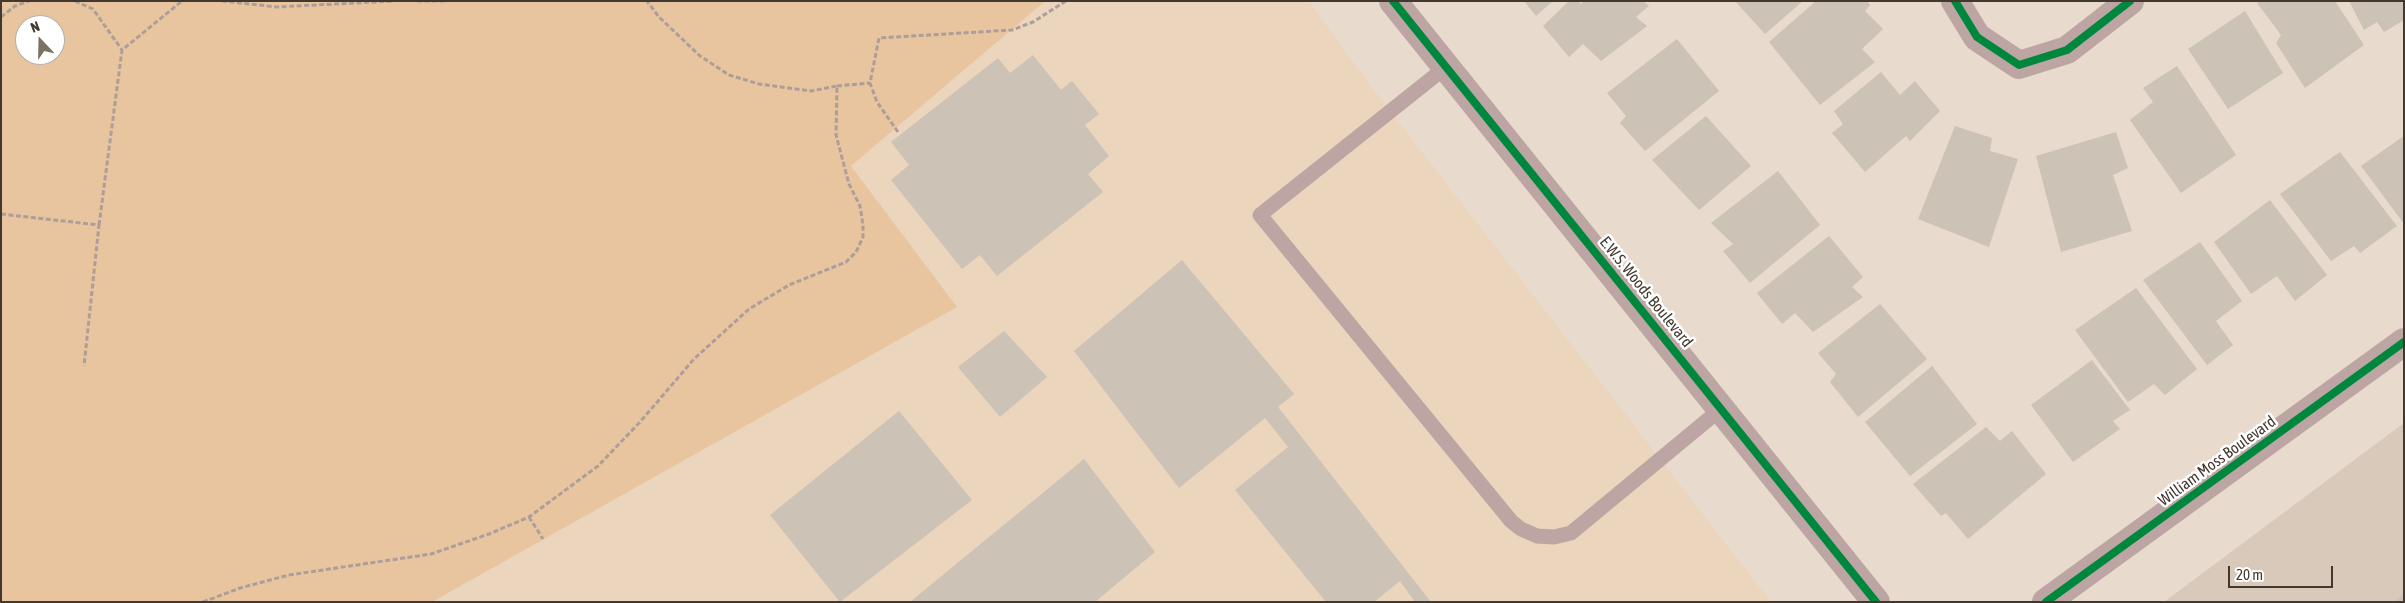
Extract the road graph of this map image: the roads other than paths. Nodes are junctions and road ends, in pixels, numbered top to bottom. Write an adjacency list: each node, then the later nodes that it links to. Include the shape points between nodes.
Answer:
1 (1393, 1): 4 (street, E.W.S. Woods Boulevard)
2 (1955, 1): 3 (street, via 1977,37 2019,65 2067,50)
3 (2130, 1)
4 (1446, 67): 6 (street, E.W.S. Woods Boulevard); 6 (lane, via 1260,215 1511,521 1537,536 1571,533)
5 (2404, 342): 8 (street, William Moss Boulevard)
6 (1722, 408): 7 (street, E.W.S. Woods Boulevard)
7 (1876, 602)
8 (2046, 602)

